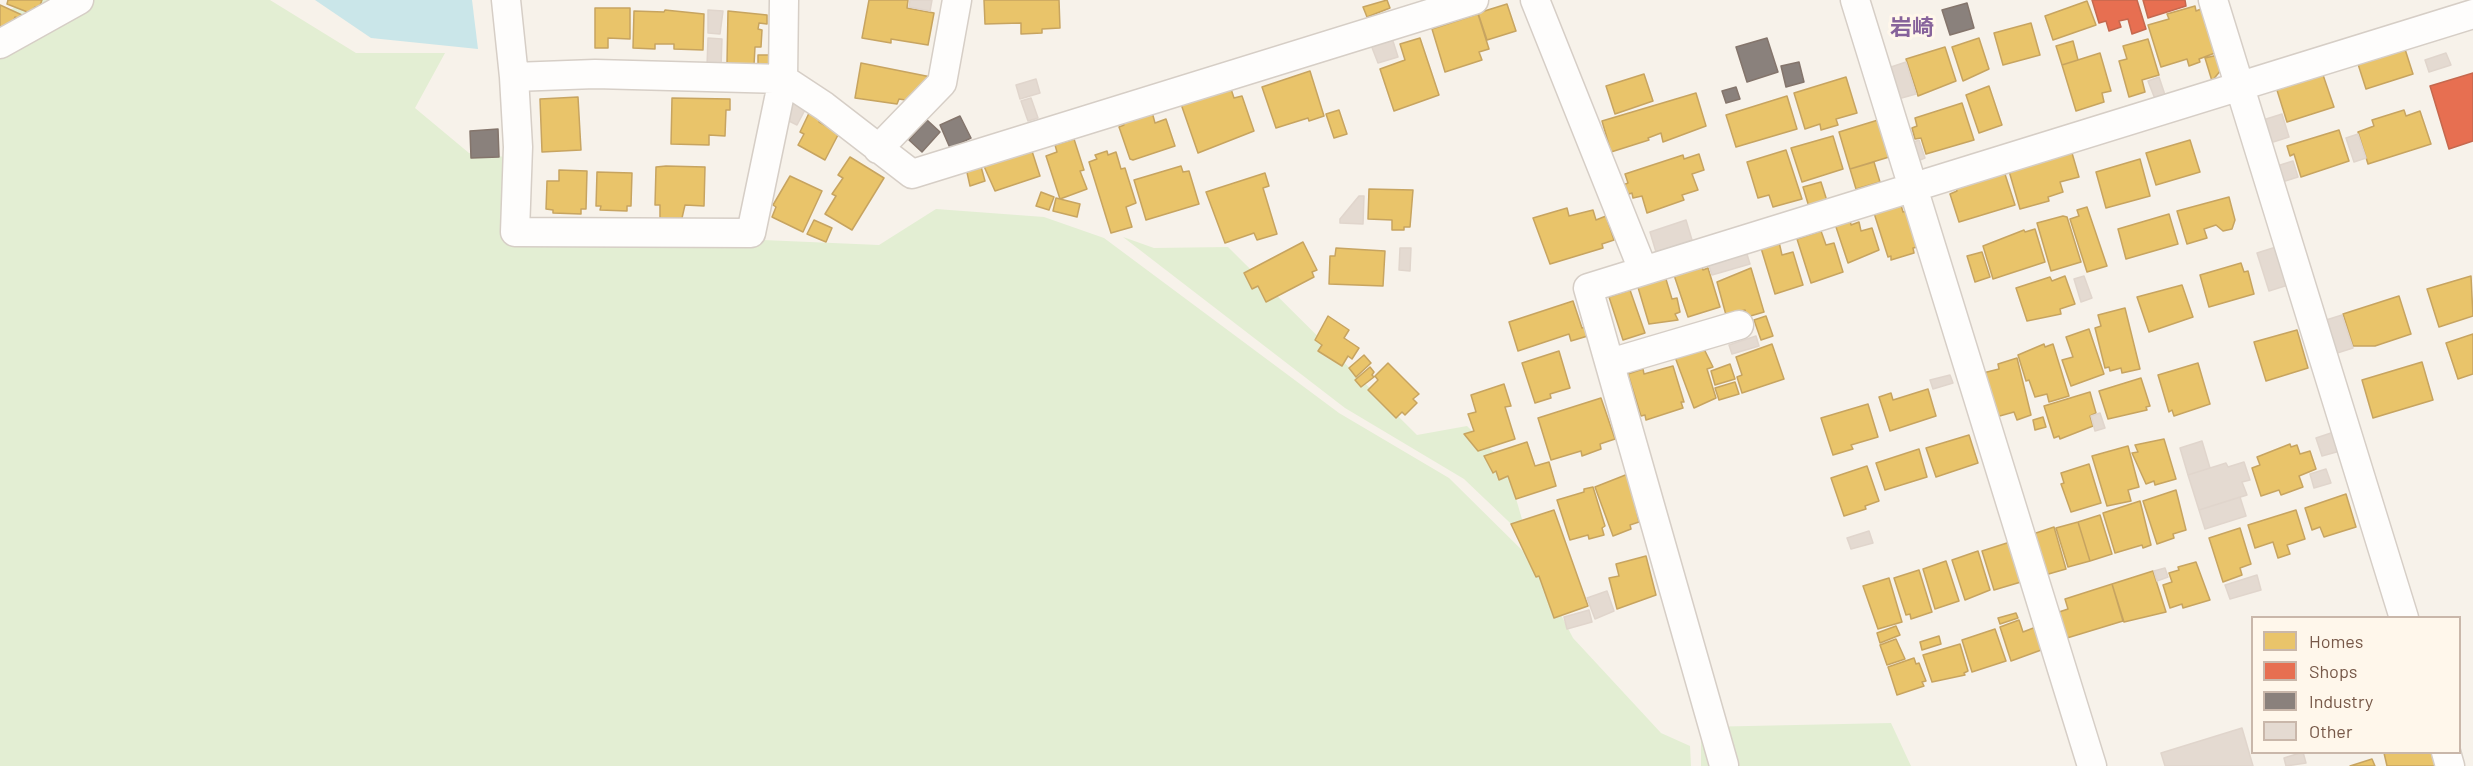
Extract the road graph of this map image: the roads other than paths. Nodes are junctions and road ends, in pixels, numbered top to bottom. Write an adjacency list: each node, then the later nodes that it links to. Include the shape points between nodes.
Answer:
1 (79, 0): 10 (street)
2 (506, 0): 11 (street)
3 (784, 0): 12 (street)
4 (957, 0): 14 (street, via 942,83)
5 (1474, 0): 14 (street, via 912,174)
6 (1535, 0): 16 (street)
7 (1854, 0): 15 (street)
8 (2213, 0): 13 (street)
9 (2473, 14): 13 (street)
10 (0, 44)
11 (514, 77): 12 (street, via 595,74); 12 (street, via 518,147 515,232 751,233)
12 (783, 80): 14 (street, via 824,106)
13 (2240, 87): 15 (street); 19 (street)
14 (878, 149)
15 (1913, 186): 16 (street); 21 (street)
16 (1643, 270): 18 (street, via 1588,288)
17 (1739, 325): 18 (street)
18 (1610, 363): 20 (street)
19 (2403, 616)
20 (1724, 765)
21 (2092, 766)

